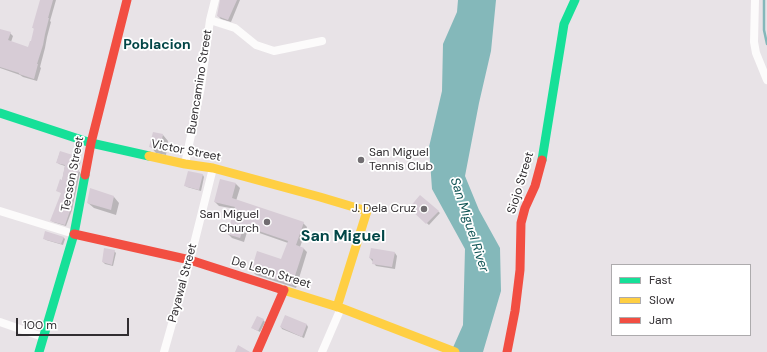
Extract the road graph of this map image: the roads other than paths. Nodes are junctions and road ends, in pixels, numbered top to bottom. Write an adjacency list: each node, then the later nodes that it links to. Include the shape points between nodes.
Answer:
1 (127, 0): 9 (street, Tecson Street)
2 (215, 0): 5 (street, Buencamino Street)
3 (575, 0): 24 (street, Siojo Street, via 564,24 542,160 521,224 520,270)
4 (755, 0): 7 (street, via 754,42)
5 (210, 20): 6 (street, via 235,28 256,45 274,51); 10 (street, Buencamino Street, via 201,87)
6 (322, 41)
7 (767, 80)
8 (0, 113): 9 (street, Victor Street)
9 (90, 143): 10 (street, Victor Street); 13 (street, Tecson Street)
10 (185, 164): 11 (street, Victor Street)
11 (213, 168): 14 (street, Payawal Street); 16 (street, Victor Street, via 367,211)
12 (0, 211): 13 (street)
13 (74, 234): 14 (street, De Leon Street); 18 (street, Tecson Street)
14 (190, 260): 15 (street, De Leon Street); 20 (street, Payawal Street)
15 (284, 290): 16 (street, De Leon Street); 21 (street)
16 (339, 307): 22 (street); 23 (street, De Leon Street)
17 (0, 322): 18 (street)
18 (43, 337): 19 (street, Tecson Street)
19 (39, 352)
20 (164, 352)
21 (257, 352)
22 (322, 352)
23 (455, 352)
24 (507, 352)

